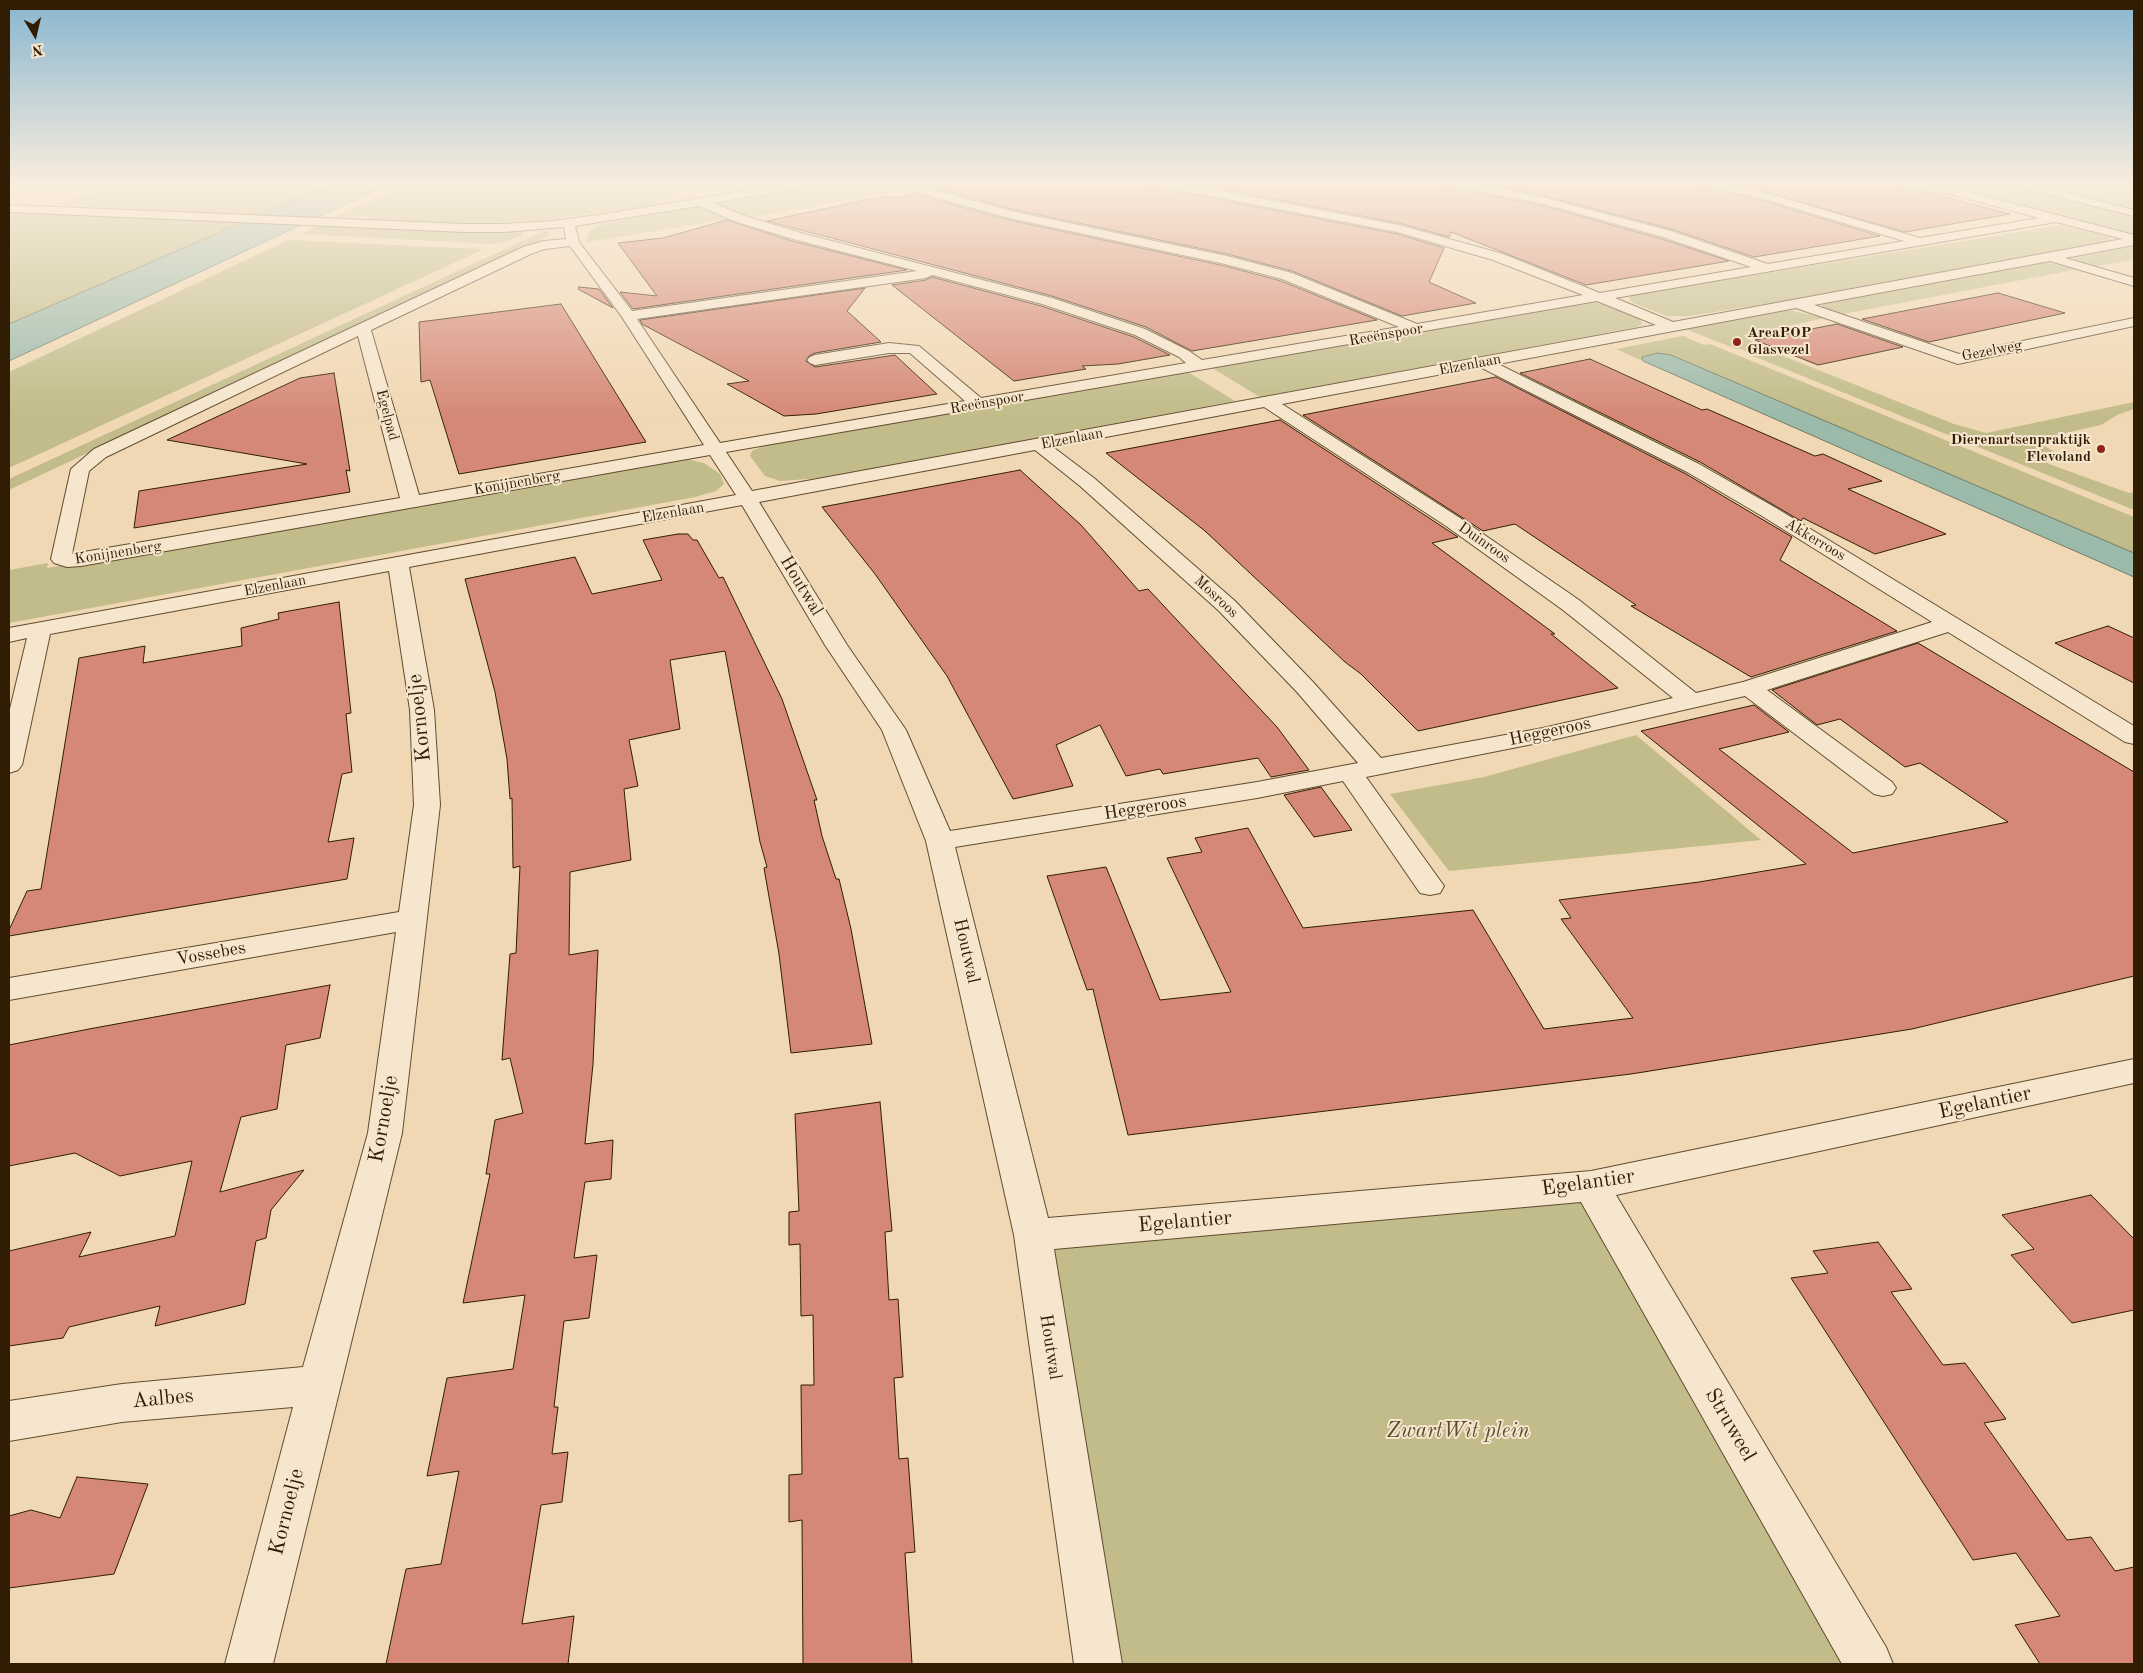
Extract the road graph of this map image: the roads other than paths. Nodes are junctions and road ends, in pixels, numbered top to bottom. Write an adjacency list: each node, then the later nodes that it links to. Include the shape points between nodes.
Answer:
1 (507, 260): 18 (street, Konijnenberg)
2 (590, 260): 15 (street, Houtwal)
3 (894, 260): 11 (street)
4 (1227, 260): 19 (street, via 1287,276)
5 (1506, 260): 13 (street)
6 (1746, 260): 10 (street)
7 (1816, 260): 10 (street, Reeënspoor)
8 (2038, 260): 14 (street, Elzenlaan)
9 (2056, 260): 12 (street)
10 (1770, 268): 13 (street, Reeënspoor)
11 (940, 272): 15 (street); 22 (street, via 1047,300 1140,332 1184,354)
12 (2134, 282)
13 (1601, 297): 17 (street); 19 (street, Reeënspoor)
14 (1798, 304): 16 (street, Gezelweg, via 1958,359); 17 (street, Elzenlaan)
15 (628, 316): 26 (street, Houtwal)
16 (2134, 322)
17 (1670, 326): 21 (street, Elzenlaan)
18 (363, 328): 28 (street, Egelpad); 28 (street, Konijnenberg, via 100,453 80,469 61,559 81,560)
19 (1417, 330): 22 (street, Reeënspoor)
20 (815, 360): 24 (street, via 889,348 914,349)
21 (1484, 362): 23 (street, Elzenlaan); 30 (street, Akkerroos, via 1693,468)
22 (1199, 366): 24 (street, Reeënspoor)
23 (1267, 402): 25 (street, Elzenlaan); 34 (street, Duinroos, via 1453,522 1564,599)
24 (978, 404): 26 (street, Reeënspoor)
25 (1039, 445): 27 (street, Elzenlaan); 37 (street, Mosroos, via 1087,482 1227,606 1305,688)
26 (714, 449): 27 (street, Houtwal); 28 (street, Konijnenberg)
27 (748, 499): 29 (street, Elzenlaan); 39 (street, Houtwal, via 836,645 894,730)
28 (411, 502)
29 (398, 563): 31 (street, Elzenlaan); 41 (street, Kornoelje, via 422,710 426,796)
30 (1949, 624): 33 (street, Heggeroos); 35 (street, Akkerroos)
31 (40, 630): 32 (street, Elzenlaan); 36 (street)
32 (9, 635)
33 (1749, 688): 34 (street, Heggeroos); 38 (street)
34 (1690, 700): 37 (street, Heggeroos, via 1543,735)
35 (2134, 737)
36 (9, 765)
37 (1363, 770): 39 (street, Heggeroos); 40 (street)
38 (1883, 788)
39 (940, 841): 45 (street, Houtwal)
40 (1430, 886)
41 (413, 919): 42 (street, Vossebes); 46 (street, Kornoelje, via 385,1133)
42 (9, 988)
43 (2134, 1071): 44 (street, Egelantier)
44 (1591, 1186): 45 (street, Egelantier); 50 (street, Struweel)
45 (1033, 1235): 49 (street, Houtwal)
46 (319, 1385): 47 (street, Aalbes, via 122,1403); 48 (street, Kornoelje)
47 (9, 1421)
48 (249, 1664)
49 (1098, 1664)
50 (1869, 1664)

